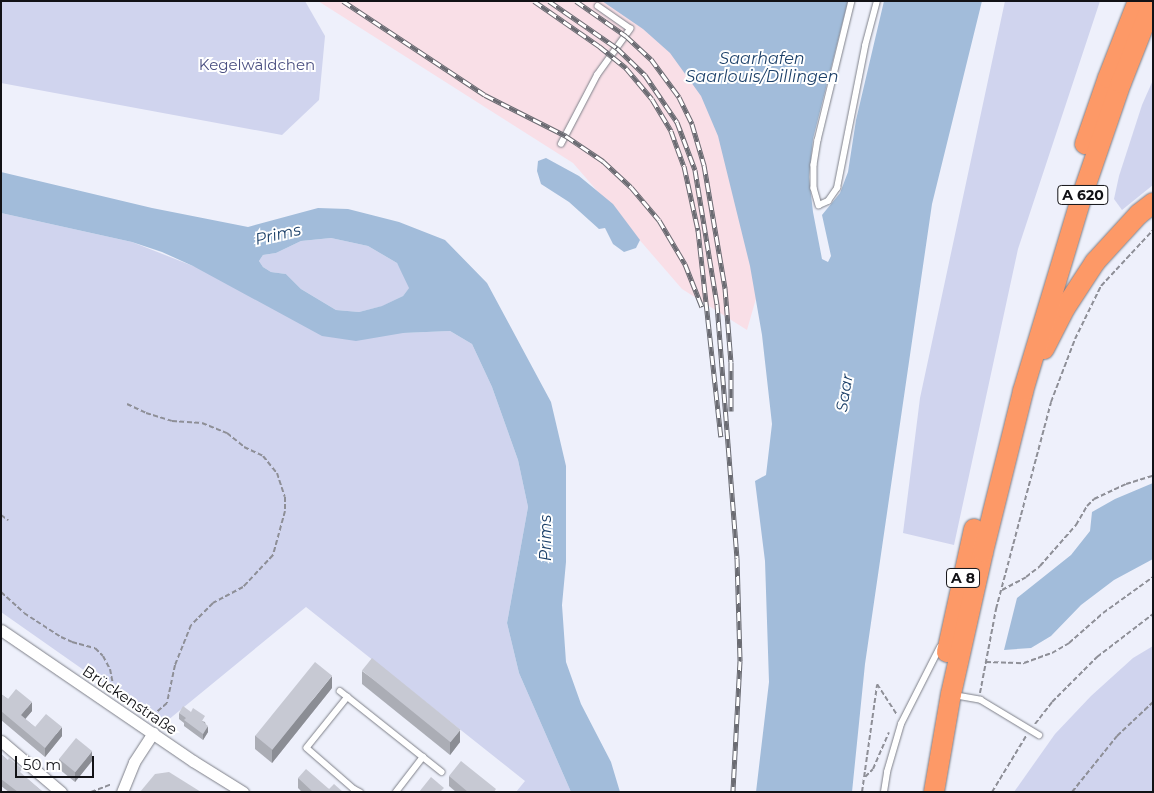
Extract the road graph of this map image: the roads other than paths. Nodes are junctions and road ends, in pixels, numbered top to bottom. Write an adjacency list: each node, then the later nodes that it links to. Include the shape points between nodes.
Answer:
1 (852, 1): 2 (lane, via 818,140 814,188 819,205 828,201 837,188)
2 (877, 1)
3 (1138, 1): 9 (highway, A 8, via 1108,78 1033,308 988,469)
4 (1153, 2): 8 (highway, A 620, via 1082,196)
5 (598, 6): 6 (lane, via 630,29 597,75)
6 (561, 144)
7 (1153, 203): 8 (highway, A 8, via 1112,242 1080,284)
8 (1023, 391): 12 (highway, A 8, via 989,524)
9 (954, 620): 24 (lane, via 901,724); 25 (highway, A 8)
10 (1, 630): 14 (street, Brückenstraße)
11 (340, 691): 13 (lane)
12 (952, 694): 15 (lane, via 981,700); 26 (highway, A 8)
13 (348, 697): 17 (lane); 22 (lane, via 307,748)
14 (152, 733): 20 (street, via 138,755); 21 (street, Brückenstraße)
15 (1039, 735)
16 (1, 741): 19 (street)
17 (423, 757): 18 (lane); 23 (lane)
18 (442, 772)
19 (61, 792)
20 (122, 792)
21 (243, 792)
22 (360, 792)
23 (396, 792)
24 (884, 792)
25 (920, 792)
26 (934, 792)

